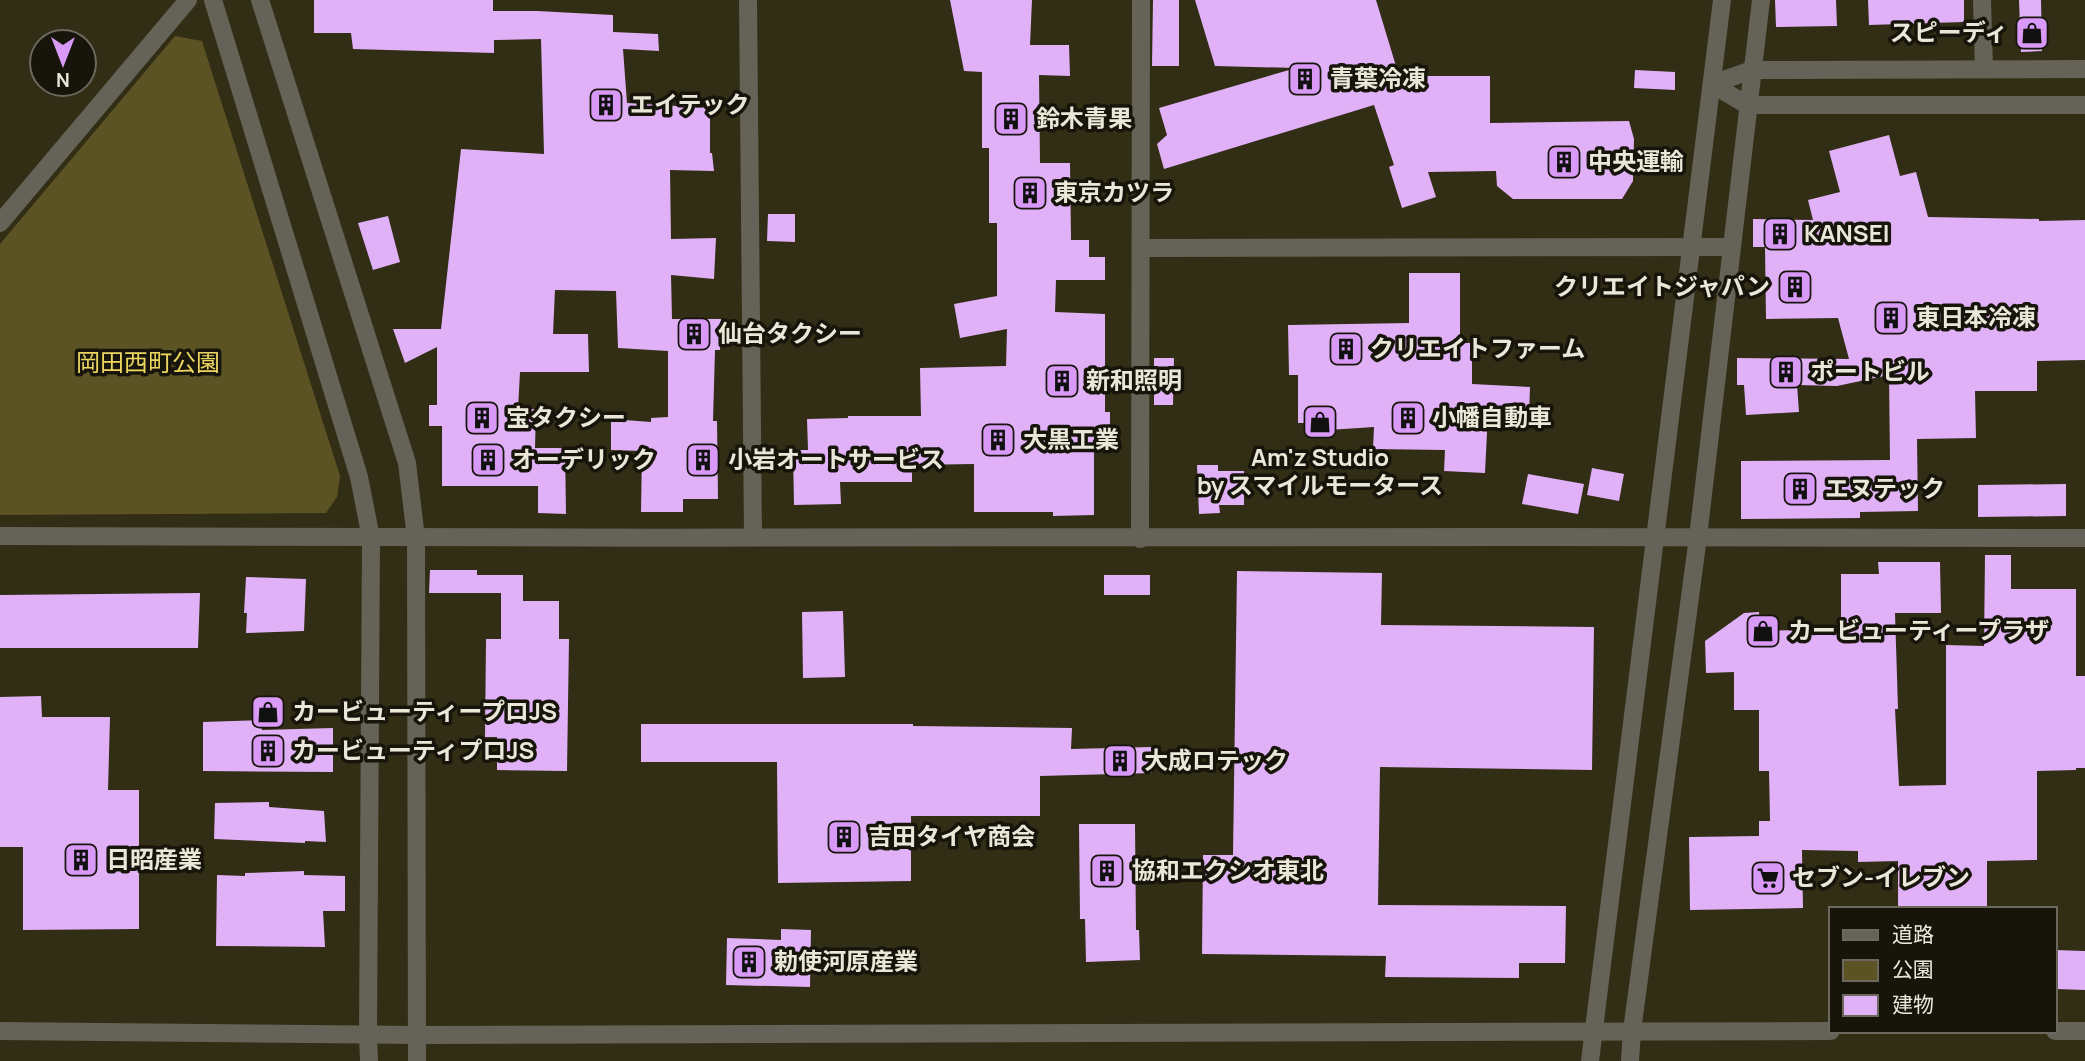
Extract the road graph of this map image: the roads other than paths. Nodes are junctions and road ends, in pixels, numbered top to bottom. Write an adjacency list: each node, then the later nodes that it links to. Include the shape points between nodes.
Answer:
1 (188, 0): 15 (street)
2 (213, 0): 23 (street, via 359,477)
3 (260, 0): 24 (street, via 407,463)
4 (748, 0): 21 (street)
5 (1141, 0): 17 (street)
6 (1722, 0): 12 (street)
7 (1761, 0): 11 (street)
8 (1982, 0): 9 (street)
9 (1984, 69): 10 (street); 11 (street)
10 (2085, 69)
11 (1752, 70): 12 (street); 13 (street)
12 (1712, 84): 13 (street); 18 (street)
13 (1747, 105): 14 (street); 16 (street)
14 (2085, 105)
15 (0, 223)
16 (1731, 247): 18 (street); 22 (street)
17 (1141, 248): 18 (street); 25 (street)
18 (1691, 248): 20 (street)
19 (0, 536): 23 (street)
20 (1656, 536): 22 (street); 25 (street); 28 (street)
21 (753, 537): 24 (street); 25 (street)
22 (1698, 537): 26 (street); 29 (street)
23 (371, 538): 24 (street); 33 (street)
24 (416, 538): 34 (street)
25 (1140, 538)
26 (2085, 538)
27 (0, 1031): 33 (street)
28 (1592, 1031): 29 (street); 34 (street); 37 (street)
29 (1632, 1031): 30 (street); 38 (street)
30 (1829, 1031)
31 (2057, 1031): 32 (street)
32 (2085, 1031)
33 (368, 1035): 34 (street); 35 (street)
34 (417, 1035): 36 (street)
35 (369, 1061)
36 (417, 1061)
37 (1590, 1061)
38 (1630, 1061)

